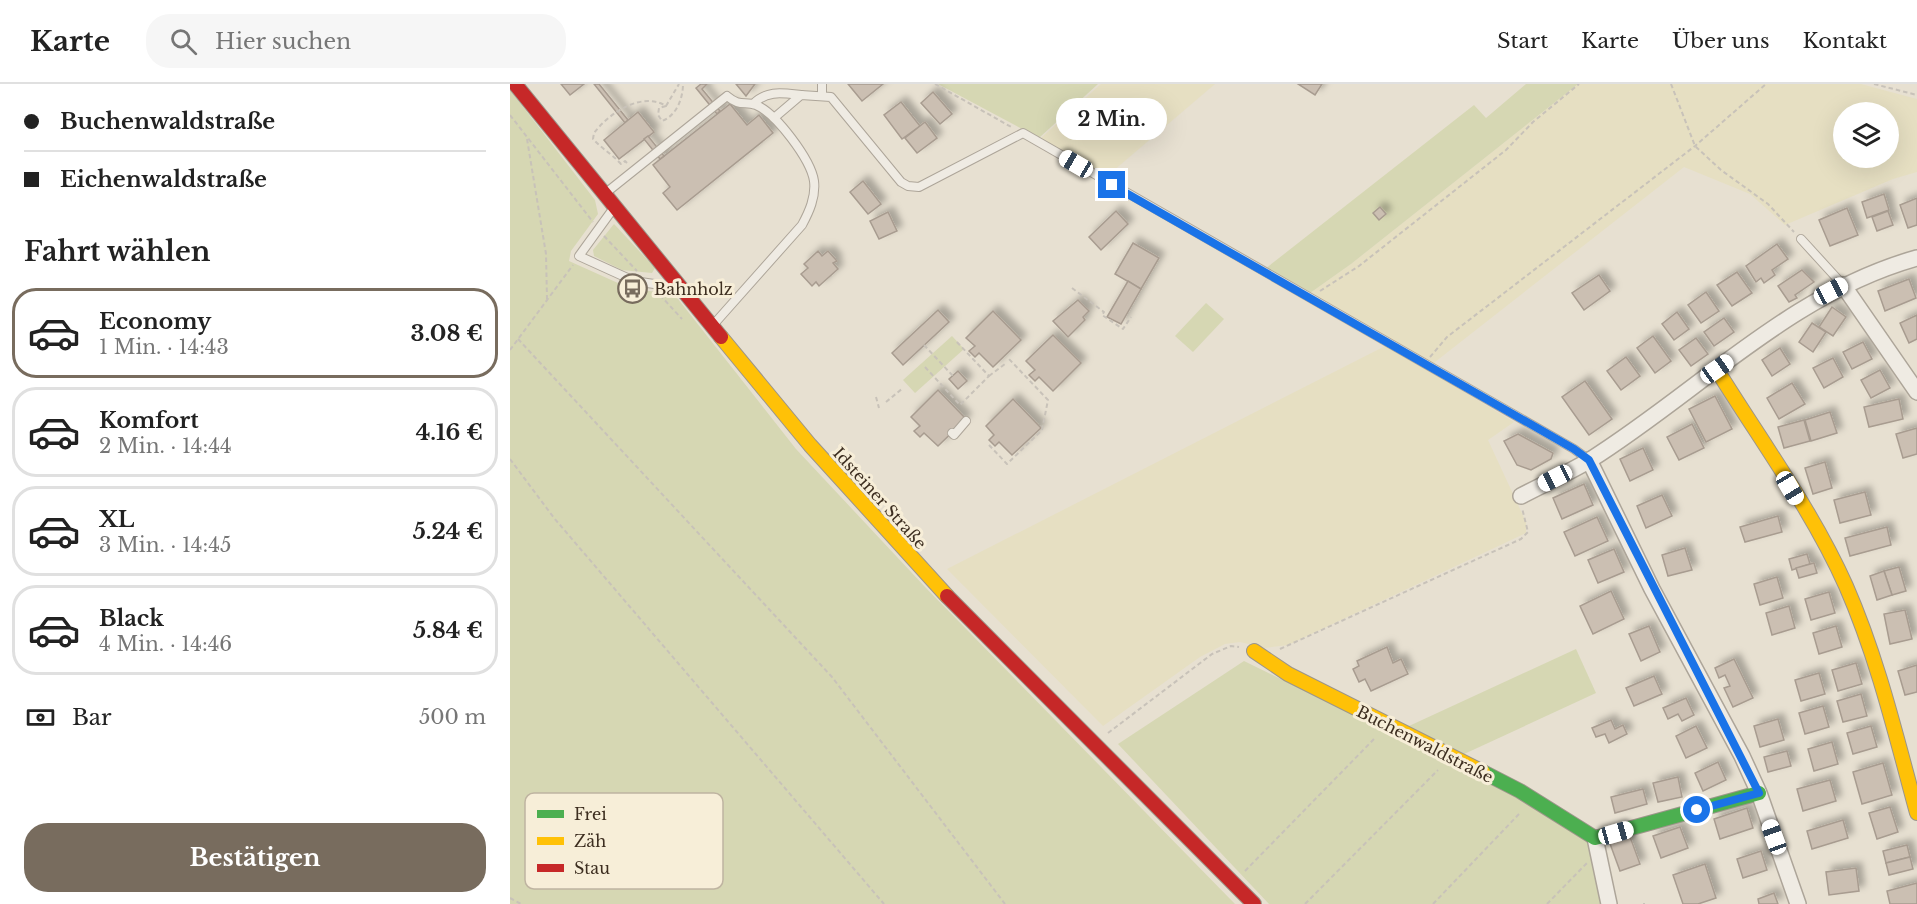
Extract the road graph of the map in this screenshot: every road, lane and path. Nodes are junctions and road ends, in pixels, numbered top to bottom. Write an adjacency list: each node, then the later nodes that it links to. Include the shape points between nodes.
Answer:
1 (515, 84): 20 (street, Idsteiner Straße)
2 (681, 84): 13 (path); 13 (path, via 680,103 670,118 662,121 659,108)
3 (822, 84): 11 (lane)
4 (935, 84): 16 (path)
5 (1579, 84): 30 (path, via 1506,150 1359,266)
6 (1671, 84): 18 (path)
7 (1766, 84): 18 (path)
8 (1874, 84): 10 (path)
9 (801, 95): 11 (lane); 12 (lane, via 772,93); 15 (lane)
10 (1917, 95)
11 (822, 96): 16 (lane, via 835,100 908,186 919,187)
12 (753, 104): 15 (lane); 20 (lane, via 735,104 727,96)
13 (666, 106): 19 (path, via 644,100 629,105 594,133 598,145 609,150 621,164)
14 (510, 115): 17 (path)
15 (774, 118): 33 (lane, via 804,158 814,181 811,207 802,225)
16 (1023, 133): 30 (lane)
17 (527, 137): 22 (path); 31 (path, via 546,254)
18 (1695, 146): 23 (path, via 1768,204); 39 (path, via 1447,337)
19 (625, 161)
20 (603, 194): 21 (street, Idsteiner Straße)
21 (614, 208): 22 (lane); 28 (street, Idsteiner Straße)
22 (599, 230): 24 (lane); 26 (path)
23 (1801, 239): 27 (lane)
24 (579, 256): 26 (lane); 31 (path)
25 (1917, 258): 27 (street)
26 (651, 285): 28 (lane)
27 (1843, 285): 42 (street); 46 (street)
28 (682, 288): 33 (street, Idsteiner Straße)
29 (1072, 288): 32 (path, via 1123,329)
30 (1310, 298): 39 (lane)
31 (547, 299): 34 (path)
32 (1131, 317)
33 (713, 325): 59 (street, Idsteiner Straße, via 810,445 896,542)
34 (518, 339): 37 (path); 70 (path, via 832,678)
35 (955, 340): 44 (path)
36 (924, 345): 43 (path)
37 (510, 350)
38 (1009, 359): 52 (path, via 1048,400 1042,430 1007,464)
39 (1424, 363): 54 (lane)
40 (1005, 364): 44 (path)
41 (925, 367): 44 (path, via 960,405)
42 (1717, 369): 54 (street); 61 (street, via 1844,583 1864,630)
43 (953, 376)
44 (988, 376)
45 (903, 388): 48 (path)
46 (1917, 392)
47 (876, 396): 49 (path)
48 (886, 402)
49 (879, 408)
50 (966, 421): 51 (lane)
51 (952, 433)
52 (989, 445)
53 (510, 459): 69 (path, via 554,518)
54 (1589, 460): 55 (street); 62 (street)
55 (1521, 496): 56 (path, via 1518,499 1528,532 1521,539)
56 (1278, 650)
57 (1254, 651): 58 (street, Buchenwaldstraße, via 1288,674); 59 (path, via 1231,646 1212,654)
58 (1385, 725): 60 (street, Buchenwaldstraße); 66 (path)
59 (1094, 745): 71 (street, Idsteiner Straße)
60 (1450, 757): 63 (street, Buchenwaldstraße); 72 (path)
61 (1913, 783): 64 (street)
62 (1759, 793): 65 (street); 76 (street)
63 (1532, 799): 65 (street, Buchenwaldstraße); 73 (path)
64 (1917, 813)
65 (1597, 845): 74 (path); 75 (street)
66 (1245, 871)
67 (510, 898): 68 (path)
68 (521, 904)
69 (884, 904)
70 (1005, 904)
71 (1254, 904)
72 (1305, 904)
73 (1433, 904)
74 (1547, 904)
75 (1609, 904)
76 (1798, 904)

